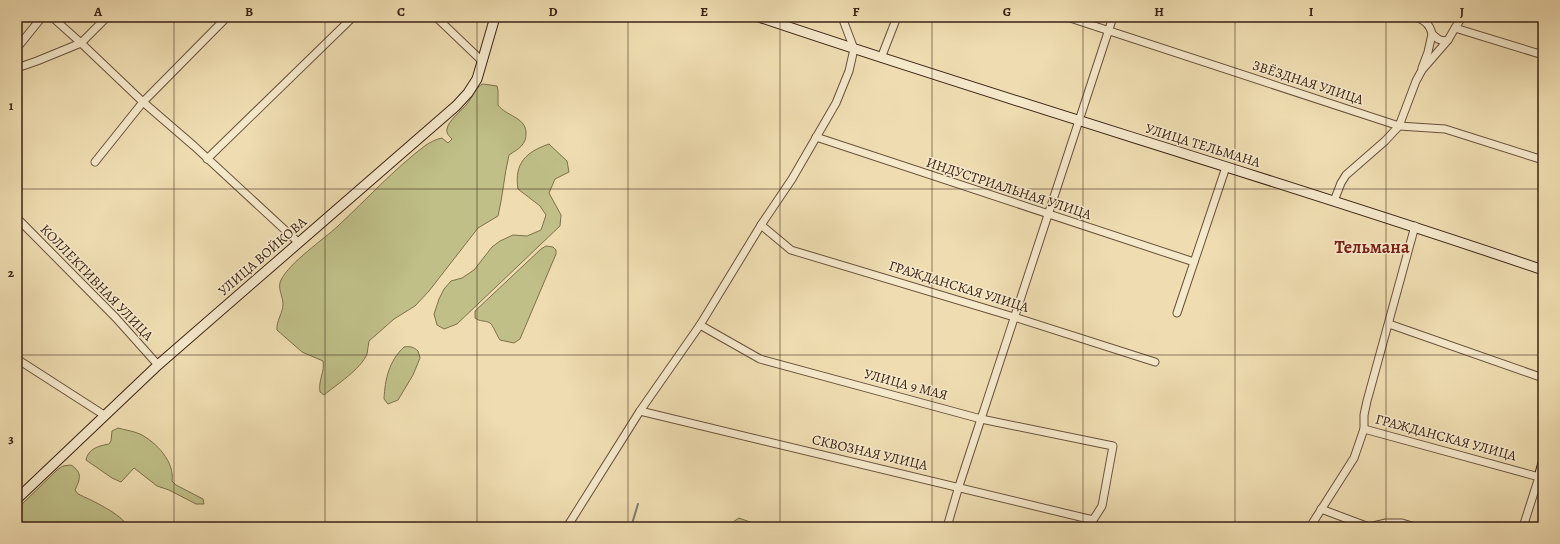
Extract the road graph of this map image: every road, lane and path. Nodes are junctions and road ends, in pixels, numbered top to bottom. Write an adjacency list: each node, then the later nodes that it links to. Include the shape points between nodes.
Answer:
1 (42, 17): 20 (street)
2 (52, 17): 19 (street)
3 (107, 17): 19 (street)
4 (227, 17): 27 (street)
5 (353, 17): 31 (street)
6 (436, 17): 24 (street)
7 (495, 17): 24 (street, УЛИЦА ВОЙКОВА)
8 (759, 17): 21 (street, УЛИЦА ТЕЛЬМАНА)
9 (842, 17): 21 (street)
10 (897, 17): 23 (street)
11 (1067, 17): 16 (street, ЗВЁЗДНАЯ УЛИЦА)
12 (1113, 17): 16 (street)
13 (1415, 17): 17 (street, via 1428,24)
14 (1462, 17): 15 (street)
15 (1455, 28): 18 (street); 22 (street)
16 (1109, 31): 28 (street); 29 (street, ЗВЁЗДНАЯ УЛИЦА)
17 (1432, 34): 18 (street, via 1443,41); 26 (street, via 1428,52)
18 (1448, 40): 26 (street, via 1422,70)
19 (81, 43): 25 (street); 27 (street)
20 (17, 48)
21 (854, 49): 23 (street, УЛИЦА ТЕЛЬМАНА); 30 (street, via 849,71 838,98)
22 (1543, 55)
23 (881, 58): 28 (street, УЛИЦА ТЕЛЬМАНА)
24 (482, 61): 40 (street, УЛИЦА ВОЙКОВА, via 477,79 456,106)
25 (17, 68)
26 (1416, 81): 29 (street)
27 (143, 102): 31 (street); 33 (street)
28 (1079, 121): 34 (street, УЛИЦА ТЕЛЬМАНА); 36 (street)
29 (1399, 126): 32 (street, ЗВЁЗДНАЯ УЛИЦА, via 1445,129); 35 (street, via 1346,175)
30 (816, 137): 36 (street, ИНДУСТРИАЛЬНАЯ УЛИЦА); 38 (street)
31 (207, 159): 40 (street)
32 (1543, 160)
33 (95, 162)
34 (1226, 167): 35 (street, УЛИЦА ТЕЛЬМАНА); 41 (street)
35 (1334, 201): 39 (street, УЛИЦА ТЕЛЬМАНА)
36 (1048, 214): 41 (street, ИНДУСТРИАЛЬНАЯ УЛИЦА); 44 (street)
37 (17, 218): 49 (street, КОЛЛЕКТИВНАЯ УЛИЦА, via 116,318)
38 (761, 225): 44 (street, ГРАЖДАНСКАЯ УЛИЦА, via 792,250); 46 (street)
39 (1415, 226): 42 (street, УЛИЦА ТЕЛЬМАНА); 45 (street)
40 (298, 243): 49 (street, УЛИЦА ВОЙКОВА)
41 (1194, 262): 43 (street)
42 (1543, 270)
43 (1177, 314)
44 (1014, 317): 48 (street, ГРАЖДАНСКАЯ УЛИЦА); 53 (street)
45 (1389, 324): 50 (street); 54 (street, via 1367,401)
46 (700, 325): 51 (street); 53 (street, УЛИЦА 9 МАЯ, via 760,359)
47 (17, 359): 52 (street)
48 (1155, 362)
49 (158, 365): 52 (street, УЛИЦА ВОЙКОВА)
50 (1543, 378)
51 (640, 411): 57 (street, СКВОЗНАЯ УЛИЦА); 61 (street)
52 (104, 415): 58 (street, УЛИЦА ВОЙКОВА)
53 (981, 419): 57 (street); 60 (street, УЛИЦА 9 МАЯ, via 1114,446 1102,506)
54 (1364, 429): 56 (street, ГРАЖДАНСКАЯ УЛИЦА); 59 (street, via 1354,458)
55 (1543, 462): 56 (street)
56 (1541, 477): 66 (street)
57 (959, 486): 60 (street, СКВОЗНАЯ УЛИЦА); 62 (street)
58 (17, 499)
59 (1321, 509): 63 (street); 64 (street)
60 (1093, 520)
61 (567, 527)
62 (947, 527)
63 (1310, 527)
64 (1369, 527): 65 (street, via 1402,523)
65 (1415, 527)
66 (1524, 527)

